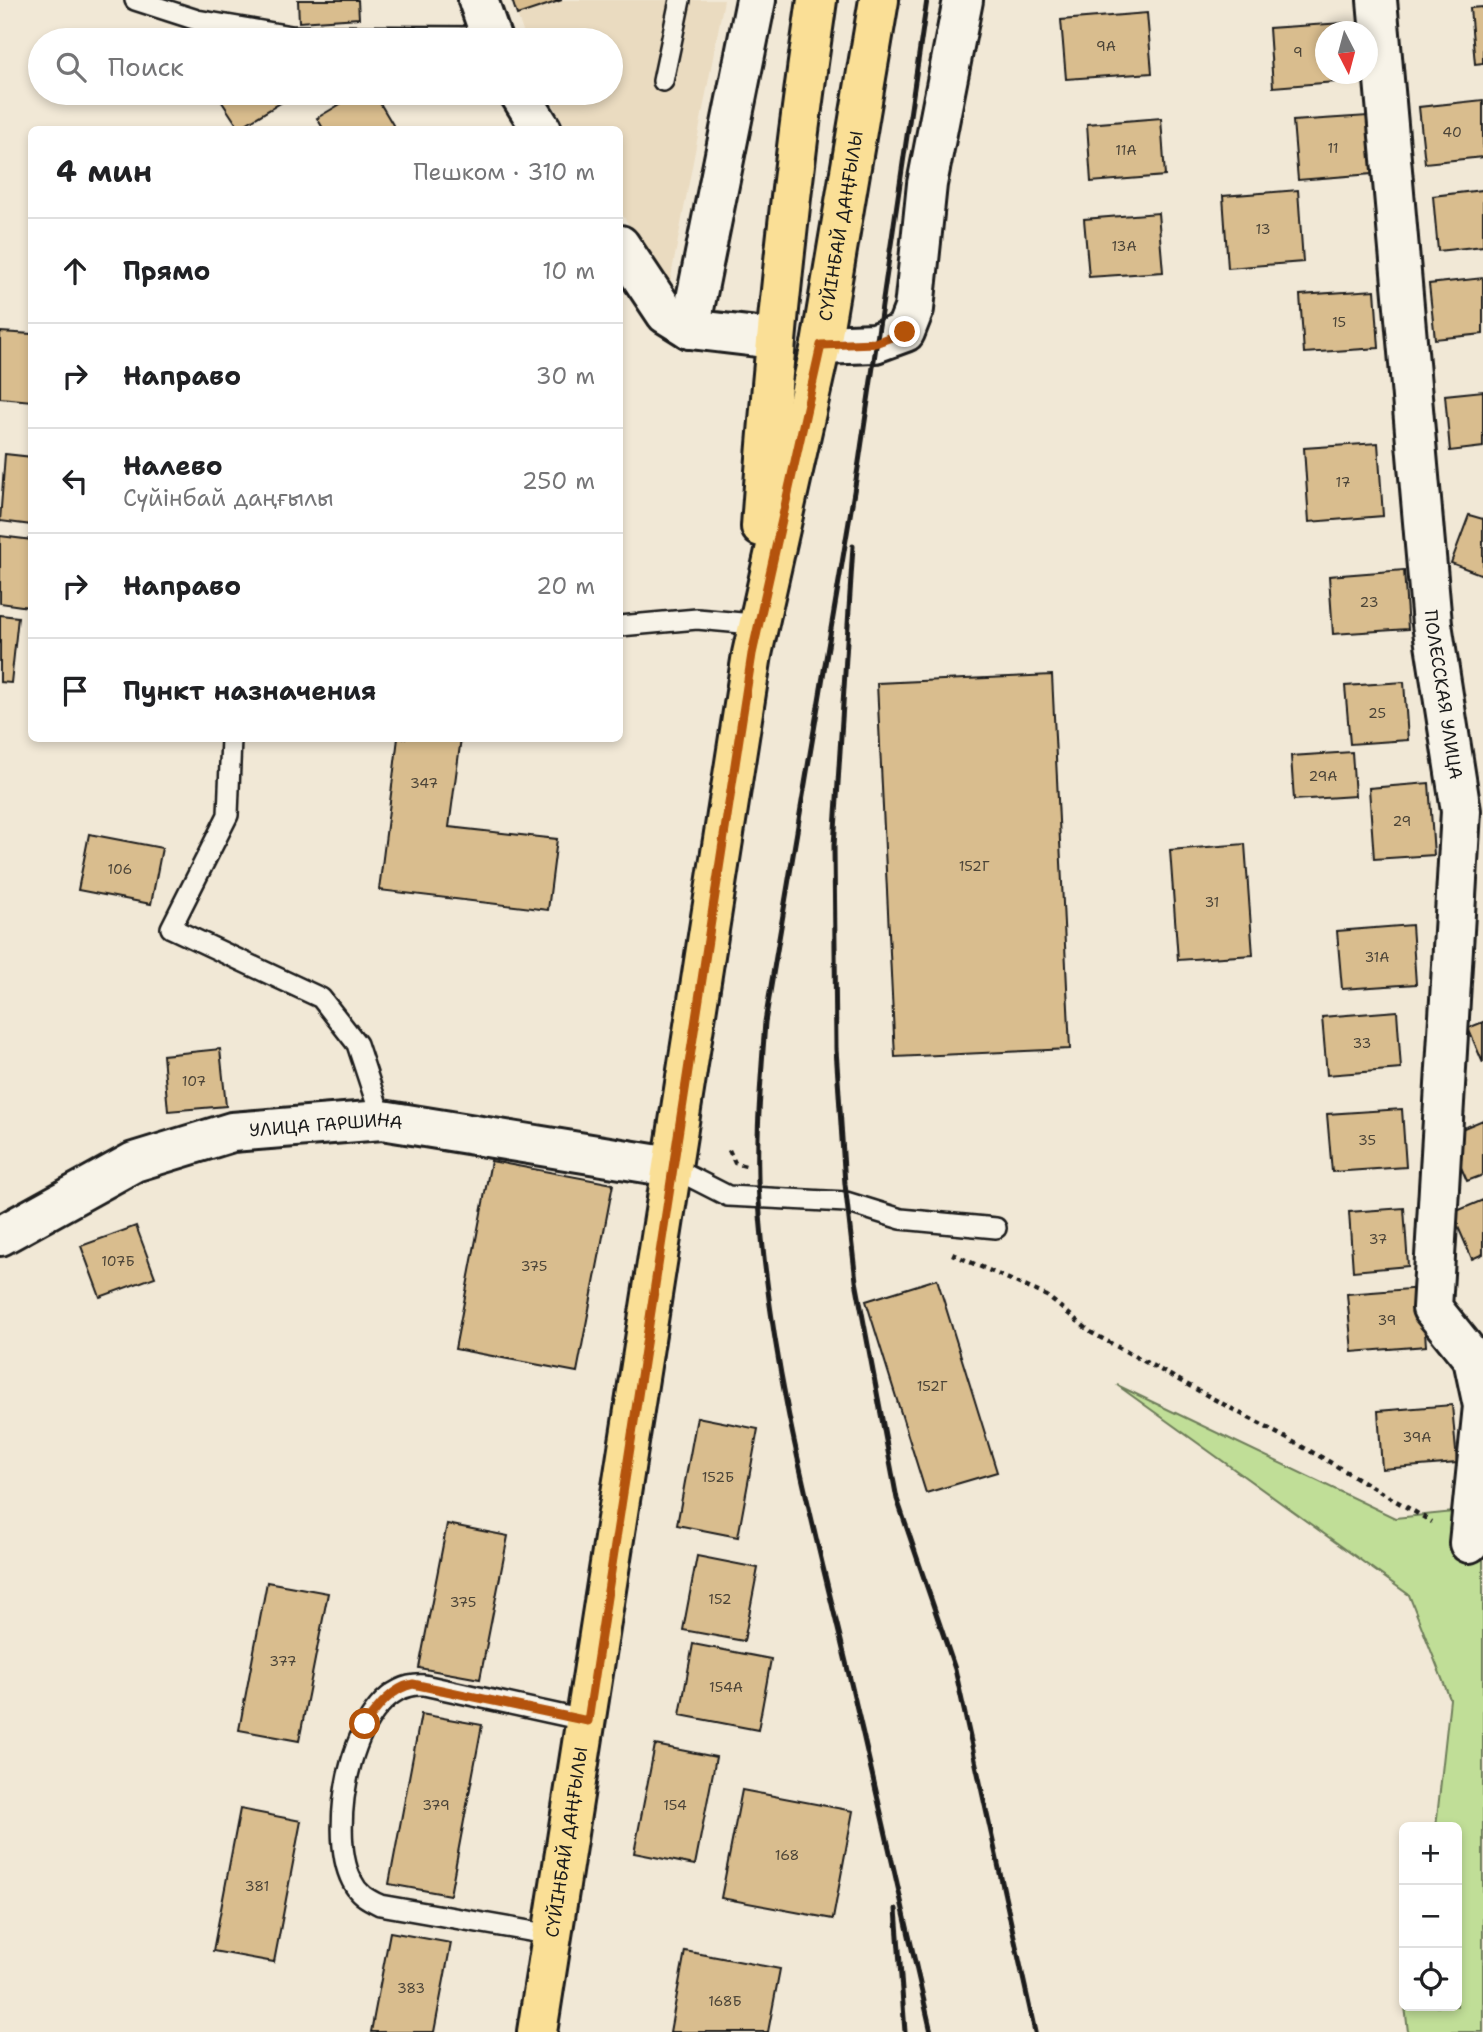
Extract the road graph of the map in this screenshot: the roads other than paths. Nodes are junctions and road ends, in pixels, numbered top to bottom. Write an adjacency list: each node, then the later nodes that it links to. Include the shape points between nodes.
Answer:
1 (135, 0): 9 (lane, via 197,20)
2 (478, 0): 10 (street)
3 (680, 0): 11 (lane)
4 (755, 0): 15 (street)
5 (817, 0): 16 (main road, СҮЙІНБАЙ ДАҢҒЫЛЫ)
6 (879, 0): 17 (main road, СҮЙІНБАЙ ДАҢҒЫЛЫ)
7 (963, 0): 17 (street, via 926,184 915,309 905,332 895,336 875,343)
8 (1377, 0): 25 (street, ПОЛЕССКАЯ УЛИЦА, via 1432,624 1461,811 1432,1308 1473,1359 1483,1406)
9 (244, 28)
10 (488, 28)
11 (663, 81)
12 (526, 105): 13 (street)
13 (540, 126)
14 (623, 250): 15 (street, via 666,314)
15 (690, 329): 16 (street)
16 (774, 339): 19 (main road, СҮЙІНБАЙ ДАҢҒЫЛЫ)
17 (821, 345): 19 (main road, СҮЙІНБАЙ ДАҢҒЫЛЫ)
18 (623, 626): 19 (lane, via 697,619)
19 (752, 639): 22 (main road, СҮЙІНБАЙ ДАҢҒЫЛЫ)
20 (231, 742): 21 (lane, via 228,815 171,928 321,998 357,1044)
21 (382, 1120): 22 (street, УЛИЦА ГАРШИНА); 24 (street, УЛИЦА ГАРШИНА, via 232,1132 134,1162)
22 (671, 1167): 23 (lane, via 728,1196 846,1202 901,1219); 26 (main road, СҮЙІНБАЙ ДАҢҒЫЛЫ)
23 (996, 1228)
24 (0, 1236)
25 (1468, 1543)
26 (588, 1721): 27 (main road, СҮЙІНБАЙ ДАҢҒЫЛЫ); 27 (lane, via 424,1685 402,1686 365,1724 346,1794 342,1822 346,1861 351,1881 364,1898 380,1905)
27 (552, 1935): 28 (main road, СҮЙІНБАЙ ДАҢҒЫЛЫ)
28 (537, 2032)

